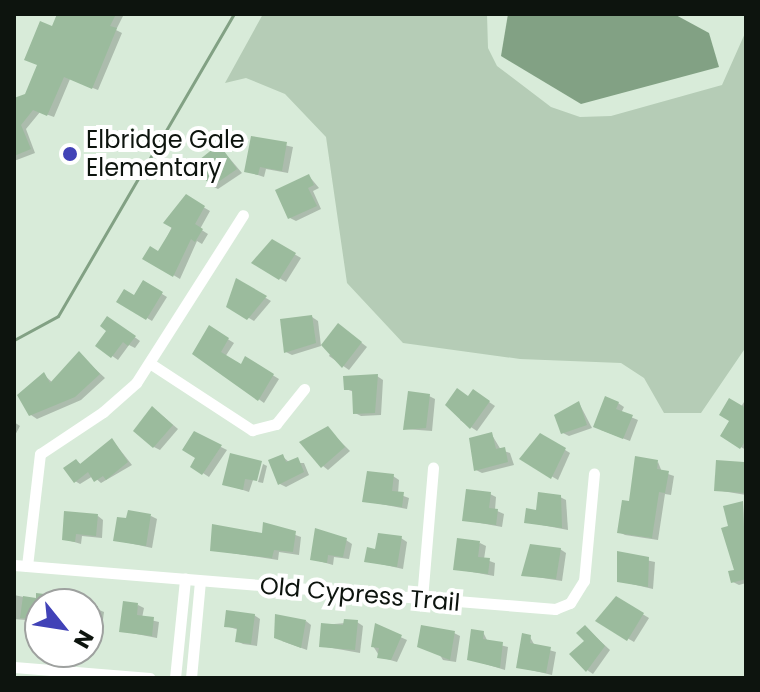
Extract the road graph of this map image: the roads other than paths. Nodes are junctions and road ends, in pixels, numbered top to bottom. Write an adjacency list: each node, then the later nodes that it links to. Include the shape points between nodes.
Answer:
1 (243, 215): 2 (street)
2 (151, 364): 3 (street, via 252,430 276,424); 6 (street, via 103,412 40,454)
3 (304, 389)
4 (433, 467): 9 (street)
5 (594, 473): 9 (street, Old Cypress Trail, via 584,581 570,603 546,609)
6 (20, 566): 7 (street, Old Cypress Trail)
7 (185, 579): 8 (street, Old Cypress Trail); 12 (street)
8 (200, 581): 9 (street, Old Cypress Trail); 13 (street)
9 (422, 599)
10 (14, 667): 11 (street)
11 (150, 678)
12 (175, 678)
13 (191, 678)

